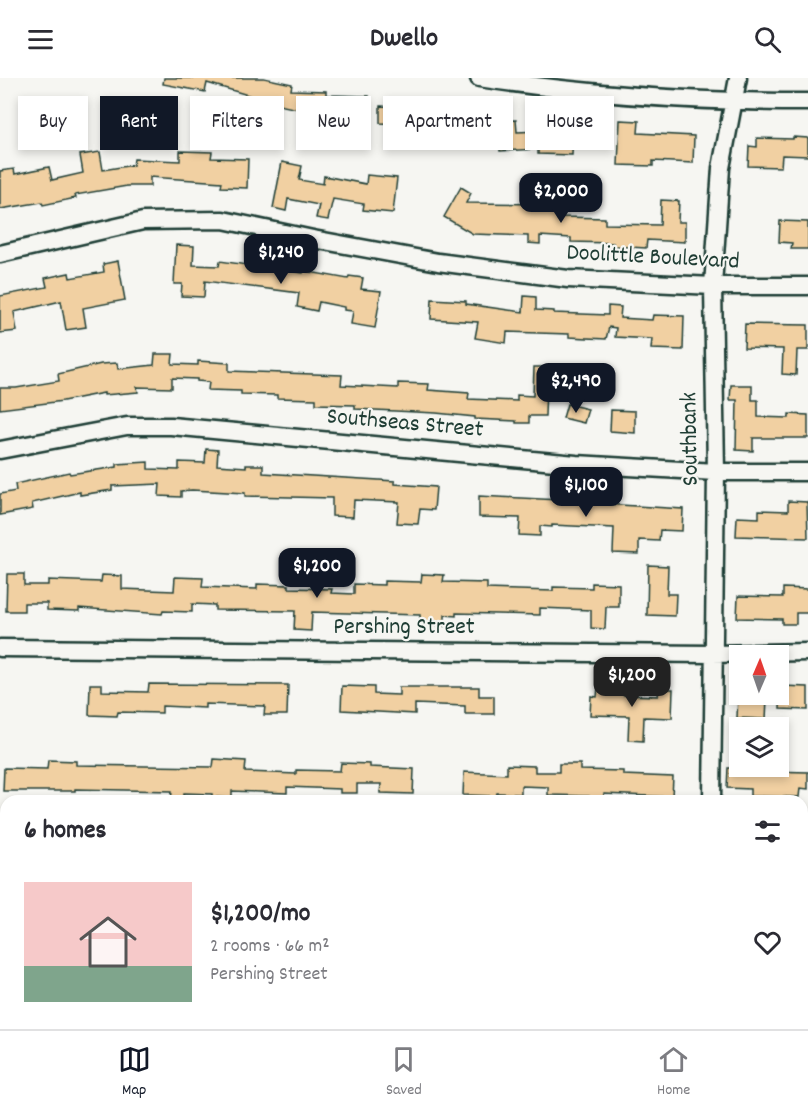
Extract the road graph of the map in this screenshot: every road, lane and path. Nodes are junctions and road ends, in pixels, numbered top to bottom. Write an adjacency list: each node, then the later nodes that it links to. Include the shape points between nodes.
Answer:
1 (479, 78): 3 (street, via 594,93)
2 (738, 78): 3 (street, Southbank)
3 (732, 102): 4 (street); 6 (street, Southbank, via 720,177)
4 (808, 102)
5 (0, 254): 6 (street, Doolittle Boulevard, via 142,221 223,220 438,262 568,279)
6 (713, 286): 7 (street, Doolittle Boulevard); 9 (street, Southbank)
7 (808, 286)
8 (0, 450): 9 (street, Southseas Street, via 127,426 171,426 576,464)
9 (716, 472): 10 (street, Southseas Street); 13 (street, Southbank)
10 (808, 472)
11 (0, 648): 13 (street, Pershing Street)
12 (808, 652): 13 (street, Pershing Street)
13 (712, 654): 14 (street, Southbank)
14 (712, 795)

